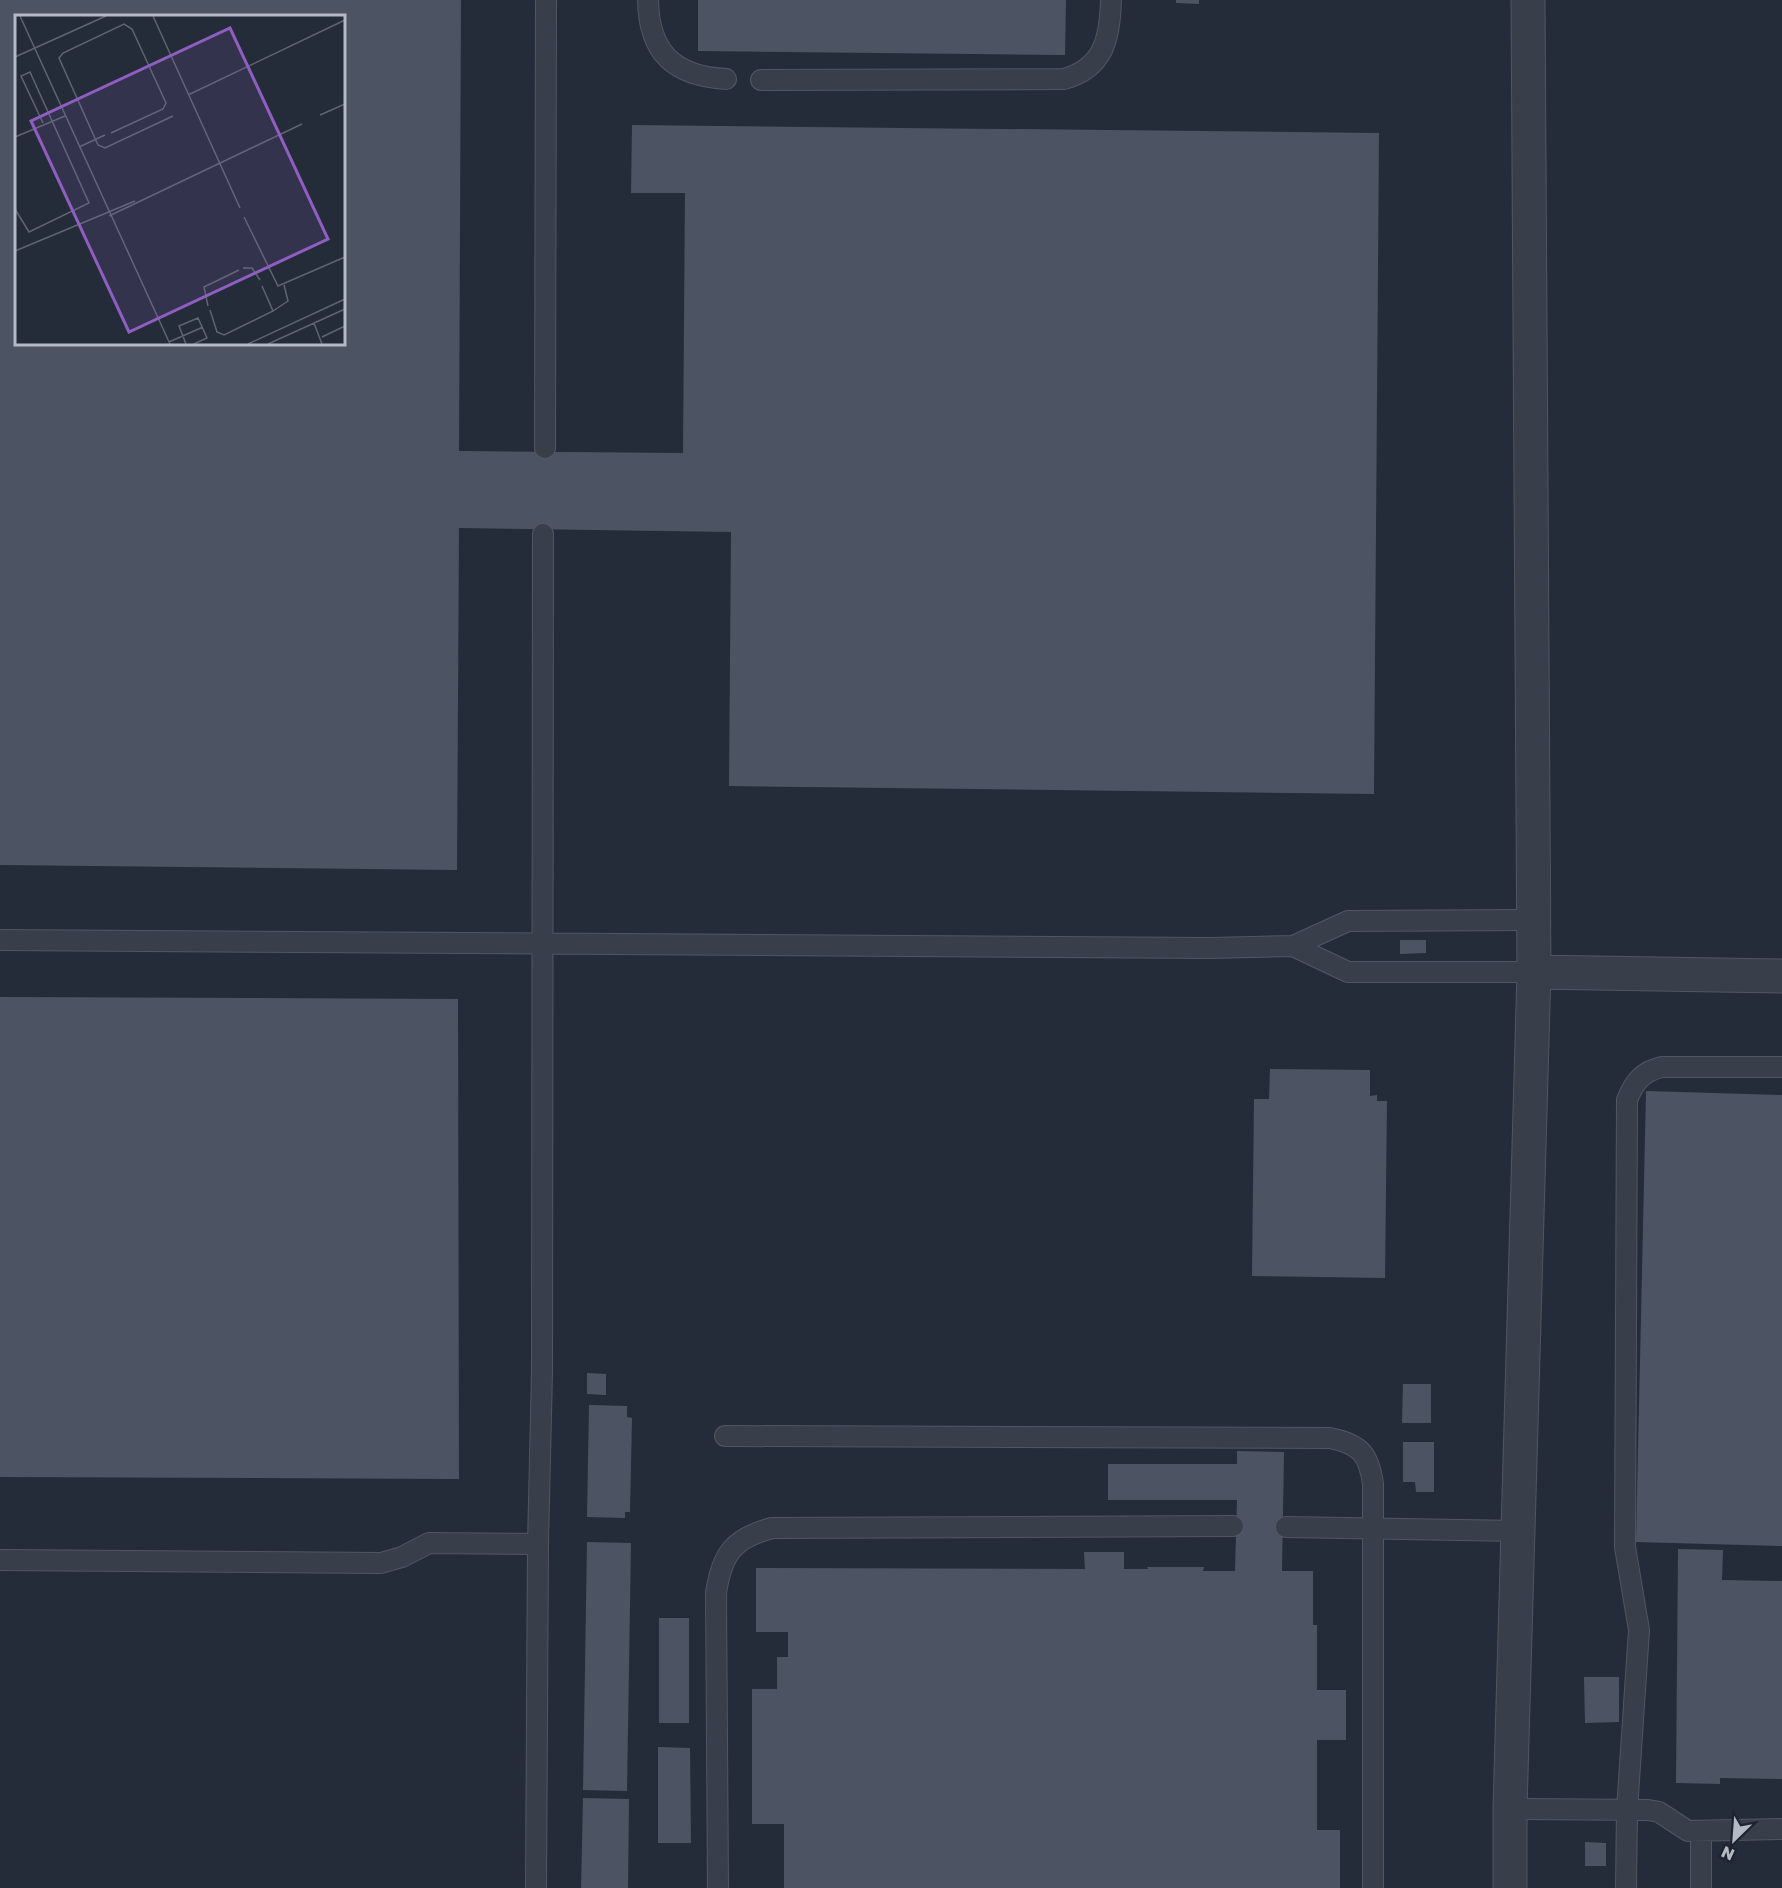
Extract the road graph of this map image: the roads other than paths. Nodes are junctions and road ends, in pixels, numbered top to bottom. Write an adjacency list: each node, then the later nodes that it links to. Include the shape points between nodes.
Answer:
1 (546, 0): 7 (lane)
2 (648, 0): 5 (lane, via 652,35 660,50 687,71 705,78)
3 (1110, 0): 6 (lane, via 1103,49 1087,70 1064,79)
4 (1528, 0): 9 (street)
5 (726, 79)
6 (761, 80)
7 (544, 448)
8 (543, 534): 11 (lane)
9 (1534, 921): 12 (lane, via 1348,921); 13 (street)
10 (0, 940): 11 (lane)
11 (542, 944): 12 (lane); 21 (lane)
12 (1293, 946): 13 (lane, via 1348,972)
13 (1534, 972): 14 (street); 20 (street)
14 (1782, 976)
15 (1782, 1067): 24 (lane, via 1651,1069 1635,1082 1627,1100 1624,1546 1639,1630)
16 (725, 1436): 19 (lane, via 1330,1438 1354,1445 1368,1460 1373,1484)
17 (1233, 1526): 28 (lane, via 772,1528 752,1533 737,1543 725,1558 716,1593)
18 (1286, 1527): 19 (lane)
19 (1373, 1529): 20 (lane); 29 (lane)
20 (1518, 1531): 23 (street)
21 (538, 1545): 22 (lane, via 429,1543 381,1563); 27 (lane)
22 (0, 1560)
23 (1510, 1809): 24 (lane); 30 (street)
24 (1627, 1810): 26 (lane, via 1659,1812 1688,1831); 31 (lane)
25 (1782, 1830): 26 (lane)
26 (1701, 1832): 32 (lane)
27 (536, 1888)
28 (718, 1888)
29 (1373, 1888)
30 (1510, 1888)
31 (1626, 1888)
32 (1701, 1888)

